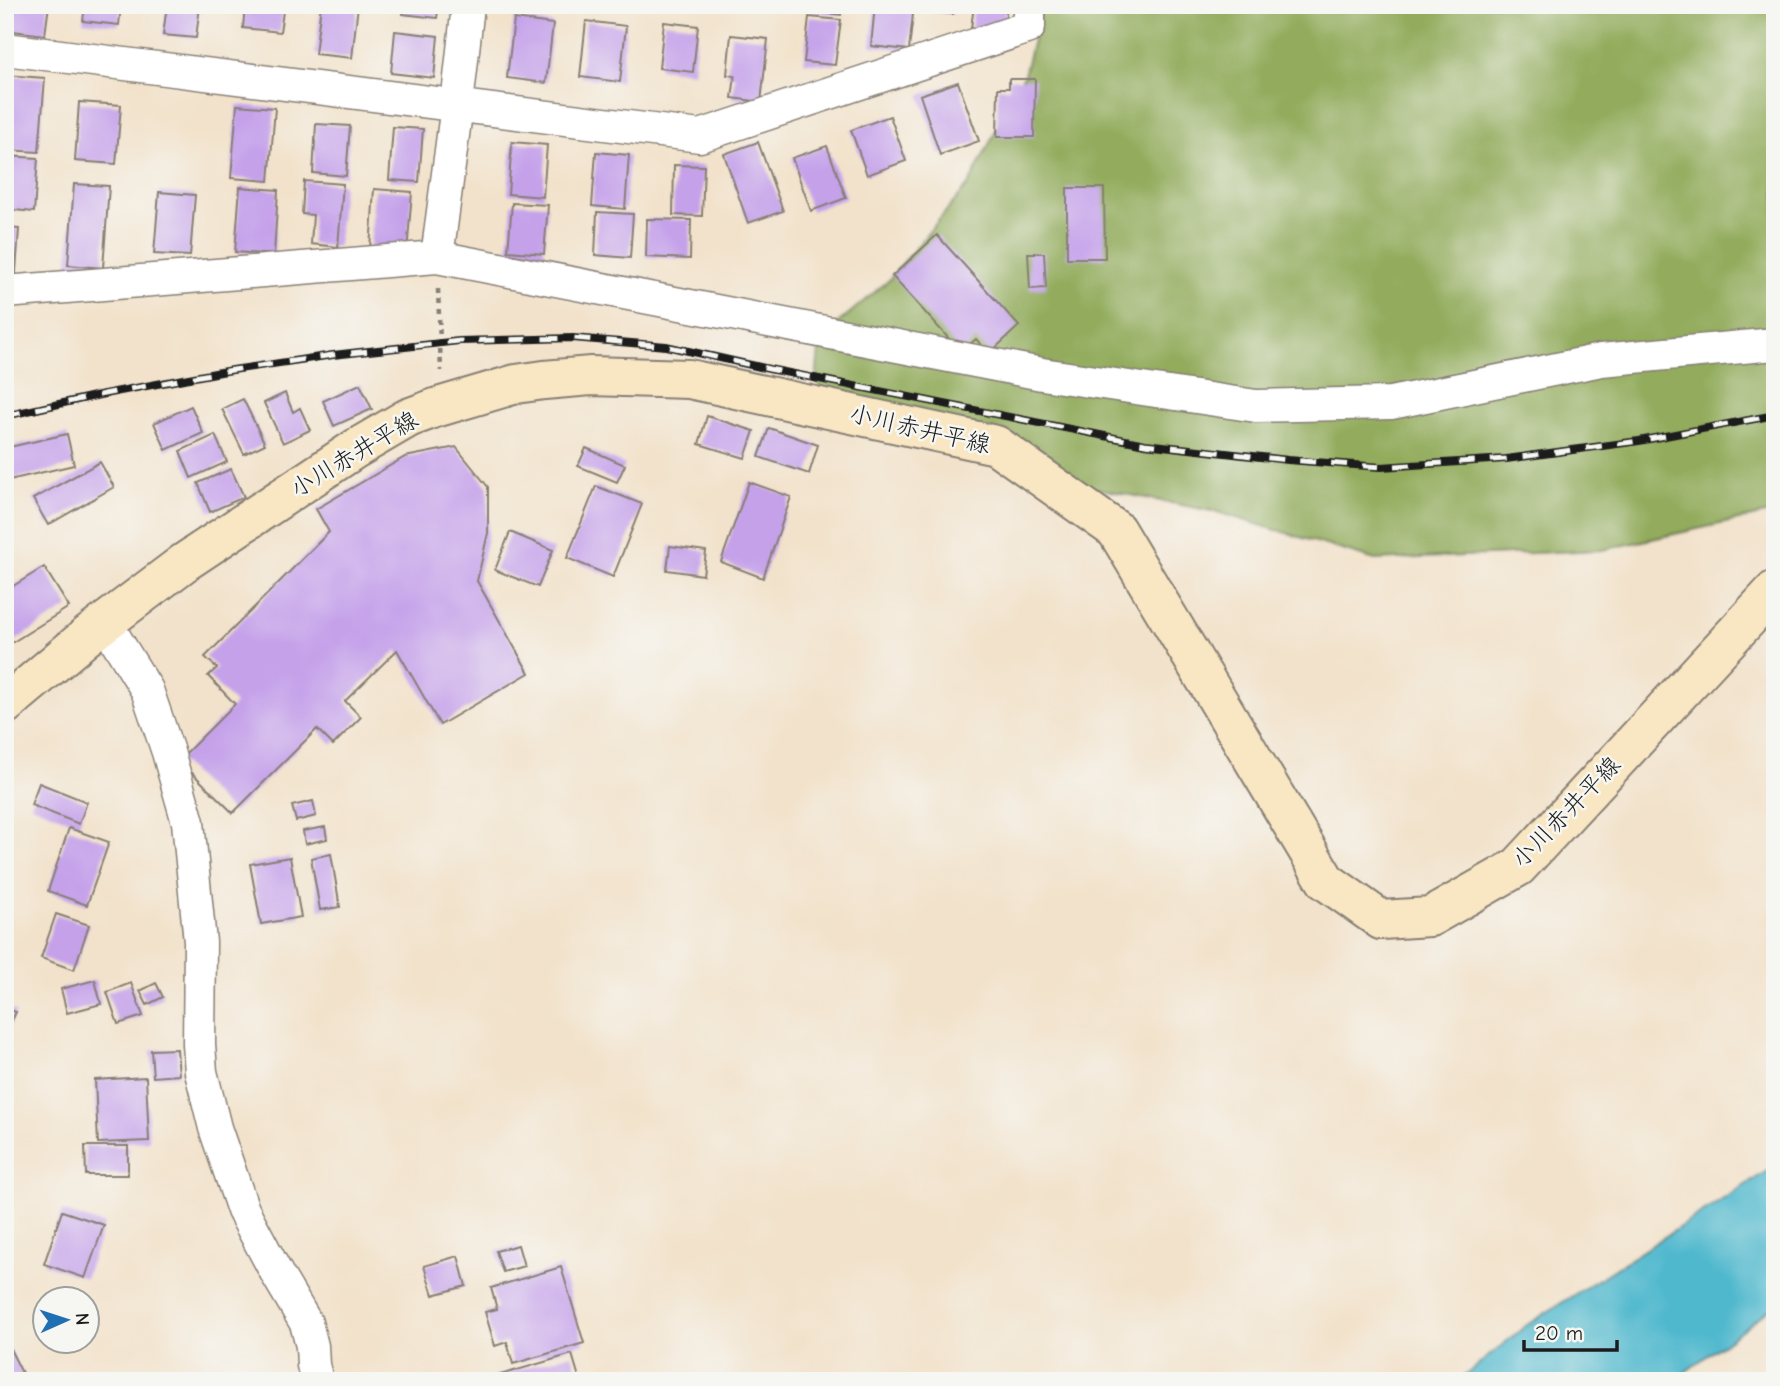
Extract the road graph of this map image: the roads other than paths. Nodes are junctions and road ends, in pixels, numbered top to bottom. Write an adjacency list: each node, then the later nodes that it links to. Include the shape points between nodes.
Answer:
1 (468, 5): 4 (street)
2 (1029, 5): 4 (street, via 1029,27 700,136)
3 (5, 49): 4 (street)
4 (457, 105): 5 (street)
5 (437, 257): 6 (street); 7 (street, via 1042,374 1256,406 1391,403 1601,360)
6 (5, 292)
7 (1775, 344)
8 (1775, 590): 9 (main road, 小川赤井平線, via 1518,867 1430,917 1381,920 1326,881 1116,530 996,444 689,379 591,376 516,384 408,418 186,562)
9 (105, 622): 10 (main road, 小川赤井平線); 11 (street, via 147,690 188,822 200,942 201,1072 215,1128 243,1210 306,1324)
10 (5, 705)
11 (317, 1381)

